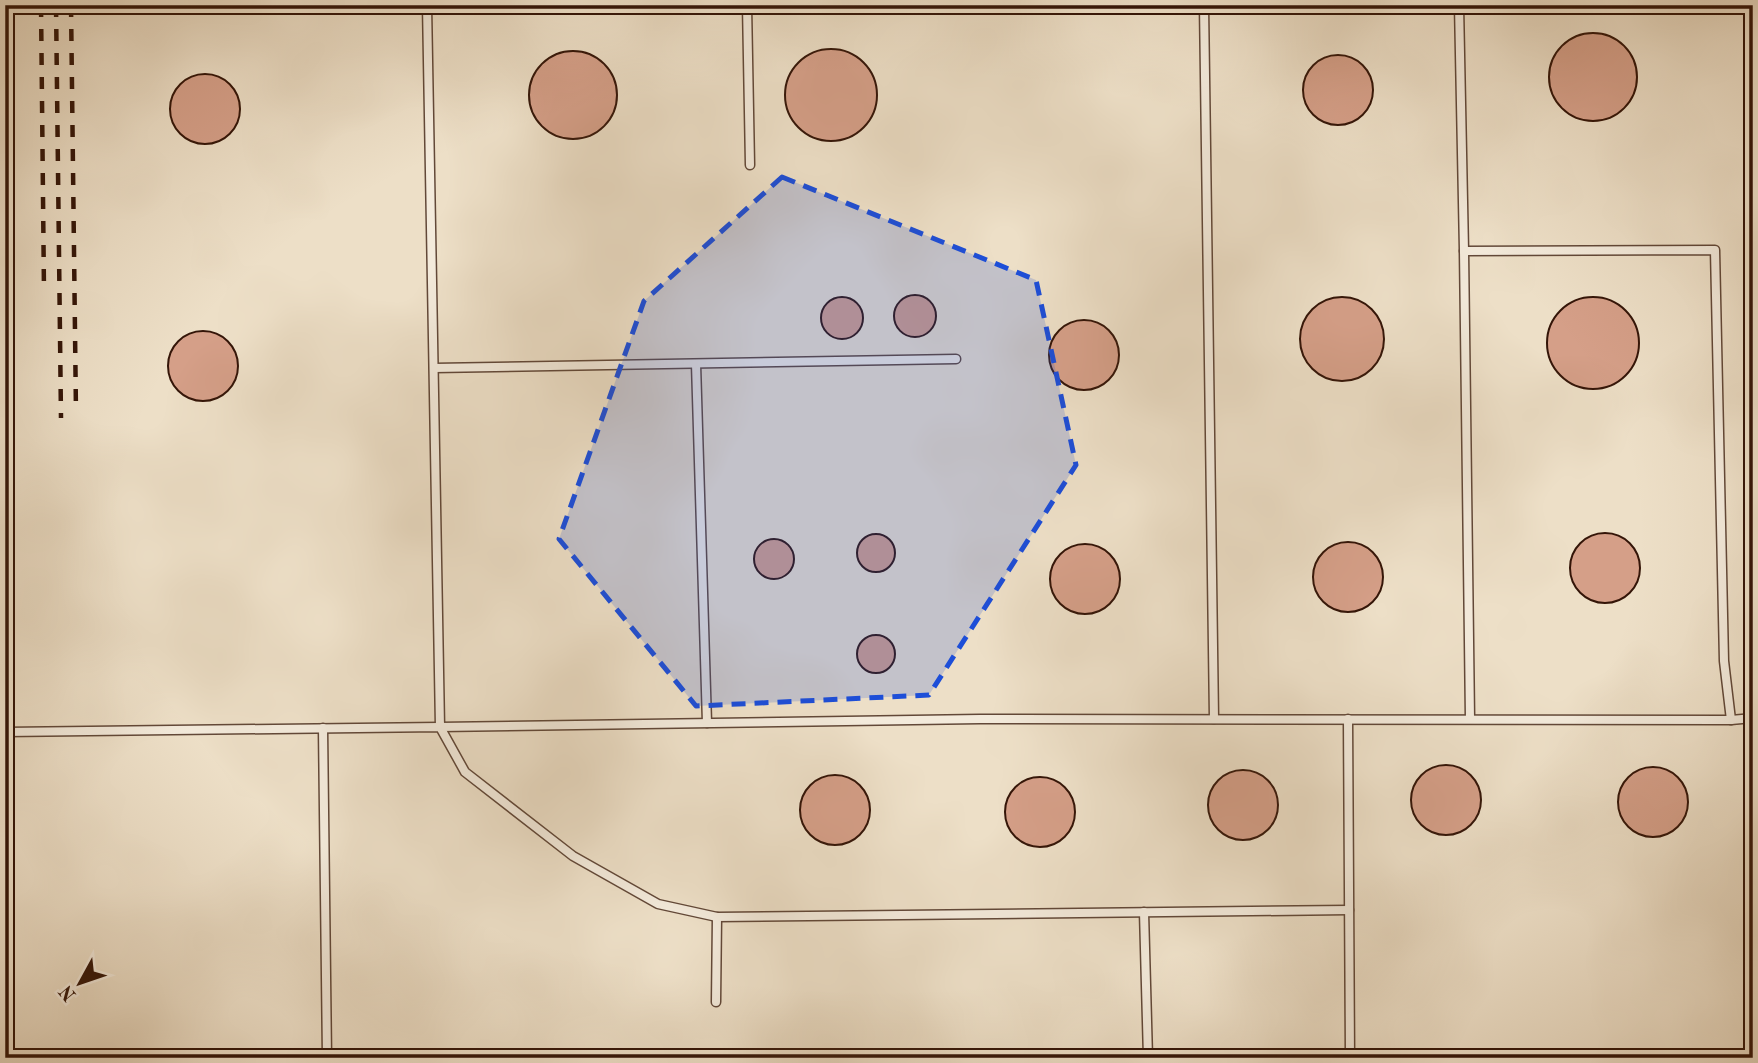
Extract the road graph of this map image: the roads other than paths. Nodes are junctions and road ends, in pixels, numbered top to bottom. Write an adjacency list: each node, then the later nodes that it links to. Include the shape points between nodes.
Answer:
1 (428, 5): 9 (lane)
2 (747, 5): 5 (lane)
3 (1204, 5): 11 (lane)
4 (1459, 5): 6 (lane)
5 (750, 165)
6 (1464, 251): 13 (lane); 14 (lane, via 1715,250 1724,661)
7 (956, 359): 8 (lane)
8 (696, 364): 9 (lane); 15 (lane)
9 (434, 368): 16 (lane)
10 (1753, 718): 14 (lane)
11 (1214, 719): 12 (lane); 15 (lane)
12 (1348, 719): 13 (lane); 19 (lane)
13 (1470, 719): 14 (lane)
14 (1731, 720)
15 (707, 723): 16 (lane)
16 (440, 727): 17 (lane); 21 (lane, via 465,772 573,856 658,904)
17 (324, 728): 18 (lane); 23 (lane)
18 (5, 732)
19 (1349, 910): 20 (lane); 25 (lane)
20 (1144, 912): 21 (lane); 24 (lane)
21 (717, 917): 22 (lane)
22 (716, 1002)
23 (327, 1058)
24 (1148, 1058)
25 (1350, 1058)

